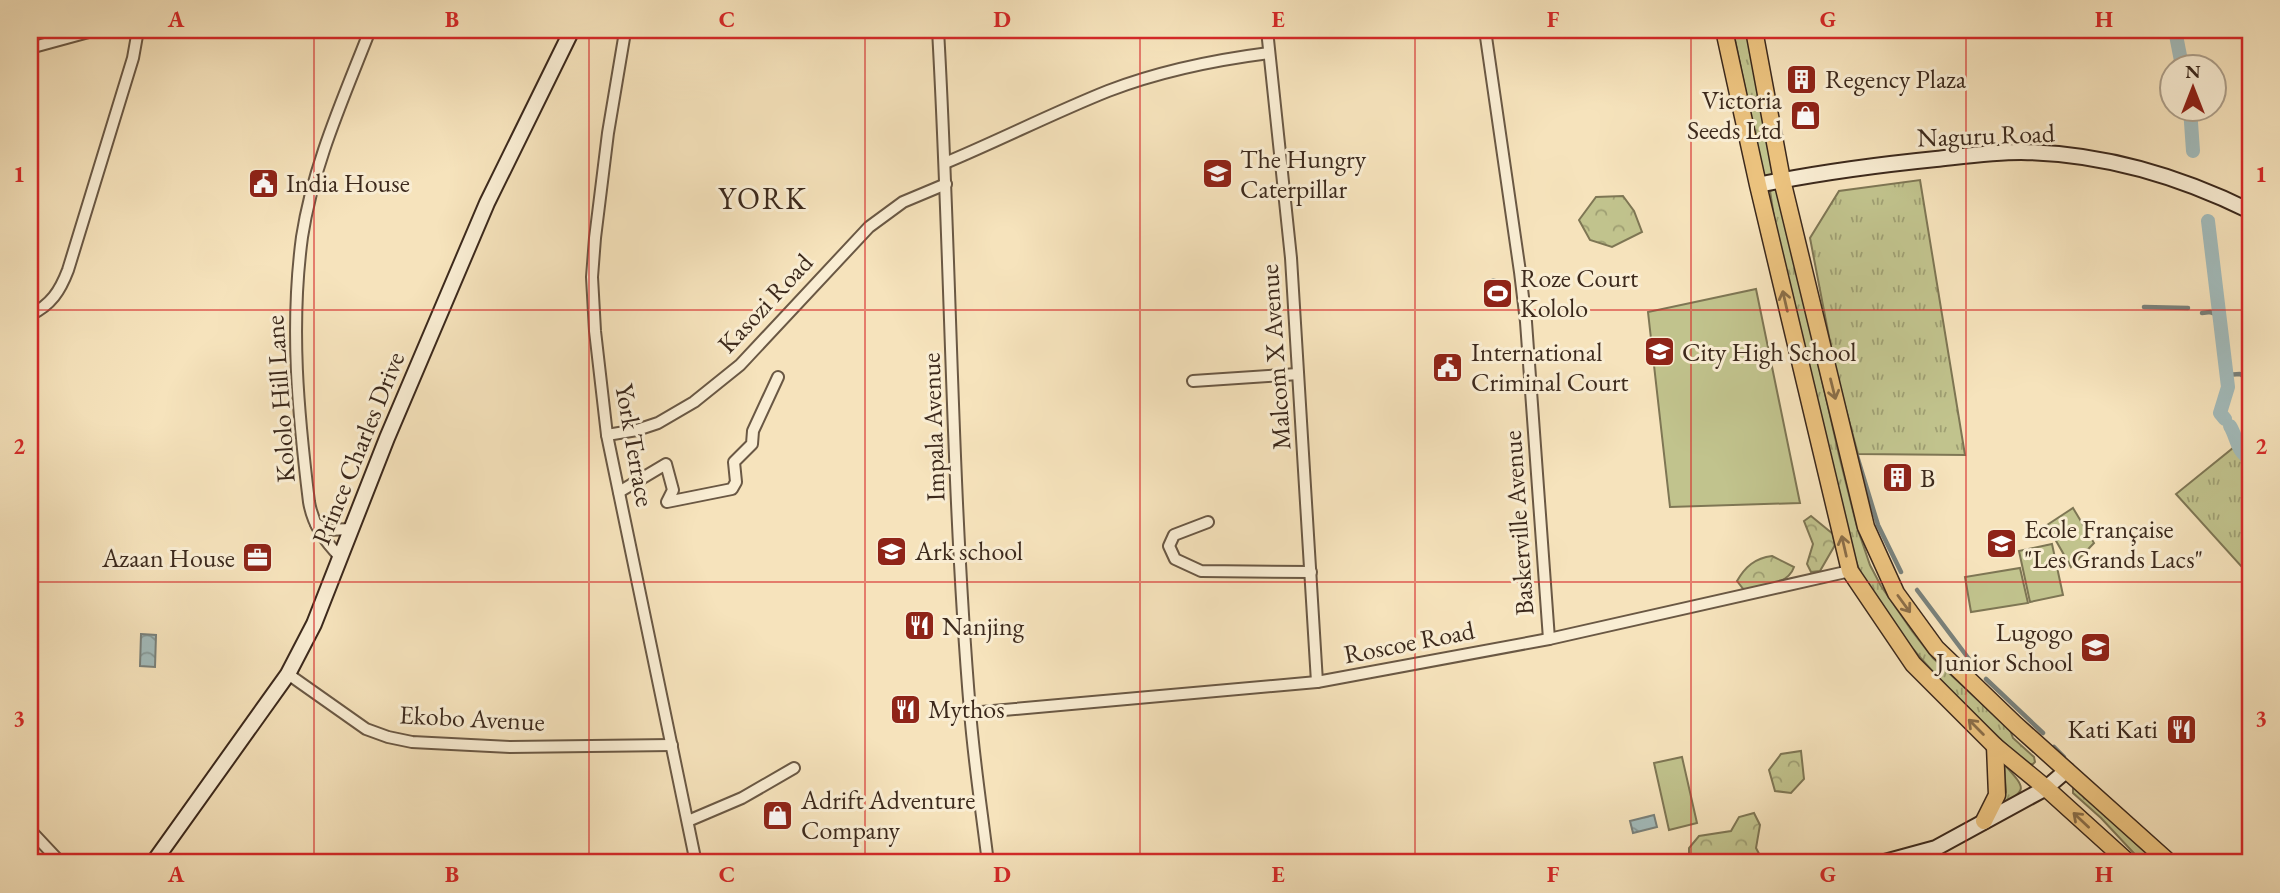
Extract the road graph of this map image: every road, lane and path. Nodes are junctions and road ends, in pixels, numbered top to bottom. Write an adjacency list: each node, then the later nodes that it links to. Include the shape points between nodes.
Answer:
1 (96, 30): 11 (street)
2 (138, 30): 18 (street, via 68,270 56,296)
3 (370, 30): 25 (street, Kololo Hill Lane, via 326,143 303,236 295,365)
4 (572, 30): 26 (street, Prince Charles Drive, via 487,203)
5 (623, 30): 22 (street, York Terrace, via 592,277)
6 (938, 30): 13 (street, Impala Avenue)
7 (1266, 30): 12 (street, Malcom X Avenue)
8 (1485, 30): 30 (street, Baskerville Avenue, via 1526,321)
9 (1724, 30): 16 (main road)
10 (1754, 30): 14 (main road)
11 (30, 48)
12 (1269, 53): 13 (street, via 1168,71 1110,91); 19 (street, Malcom X Avenue, via 1292,258)
13 (945, 163): 15 (street, Impala Avenue)
14 (1782, 180): 16 (street, Naguru Road); 17 (street, Naguru Road, via 1888,164 2021,152 2148,170); 37 (main road, one-way to 37, via 1866,527 1879,560 1896,593 1936,648)
15 (946, 184): 22 (street, Kasozi Road, via 903,202 869,227 740,365 694,402 657,423); 33 (street, Impala Avenue)
16 (1758, 185): 28 (main road, one-way to 16)
17 (2250, 211)
18 (30, 315)
19 (1298, 374): 21 (street); 29 (street, Malcom X Avenue)
20 (778, 377): 23 (street, via 753,431 752,444 734,462 732,489 667,502 673,490 666,464)
21 (1193, 381)
22 (607, 435): 23 (street, York Terrace)
23 (619, 492): 34 (street, York Terrace)
24 (1208, 522): 29 (street, via 1174,535 1169,546 1175,559 1201,571)
25 (314, 523): 26 (street, via 327,530); 27 (street, Kololo Hill Lane)
26 (351, 529): 27 (street, Prince Charles Drive)
27 (340, 557): 31 (street, Prince Charles Drive)
28 (1850, 571): 30 (street, Roscoe Road); 35 (main road, one-way to 28, via 1913,664)
29 (1311, 572): 32 (street, Malcom X Avenue)
30 (1549, 639): 32 (street, Roscoe Road)
31 (288, 674): 34 (street, Ekobo Avenue, via 366,729 412,742 510,747); 45 (street, Prince Charles Drive)
32 (1317, 682): 33 (street, Roscoe Road)
33 (970, 713): 47 (street, Impala Avenue)
34 (672, 745): 39 (street, York Terrace)
35 (1995, 746): 38 (main road); 40 (main road, via 1997,795)
36 (794, 768): 39 (street, via 742,798)
37 (2067, 770): 38 (street); 42 (main road)
38 (2046, 788): 40 (street); 43 (main road, one-way to 38)
39 (688, 821): 46 (street, York Terrace)
40 (1984, 821): 48 (street, via 1936,848)
41 (30, 830): 44 (street)
42 (2135, 831): 43 (main road); 50 (main road)
43 (2116, 852): 49 (main road)
44 (61, 863)
45 (153, 863)
46 (696, 863)
47 (988, 863)
48 (1881, 863)
49 (2129, 863)
50 (2170, 863)

